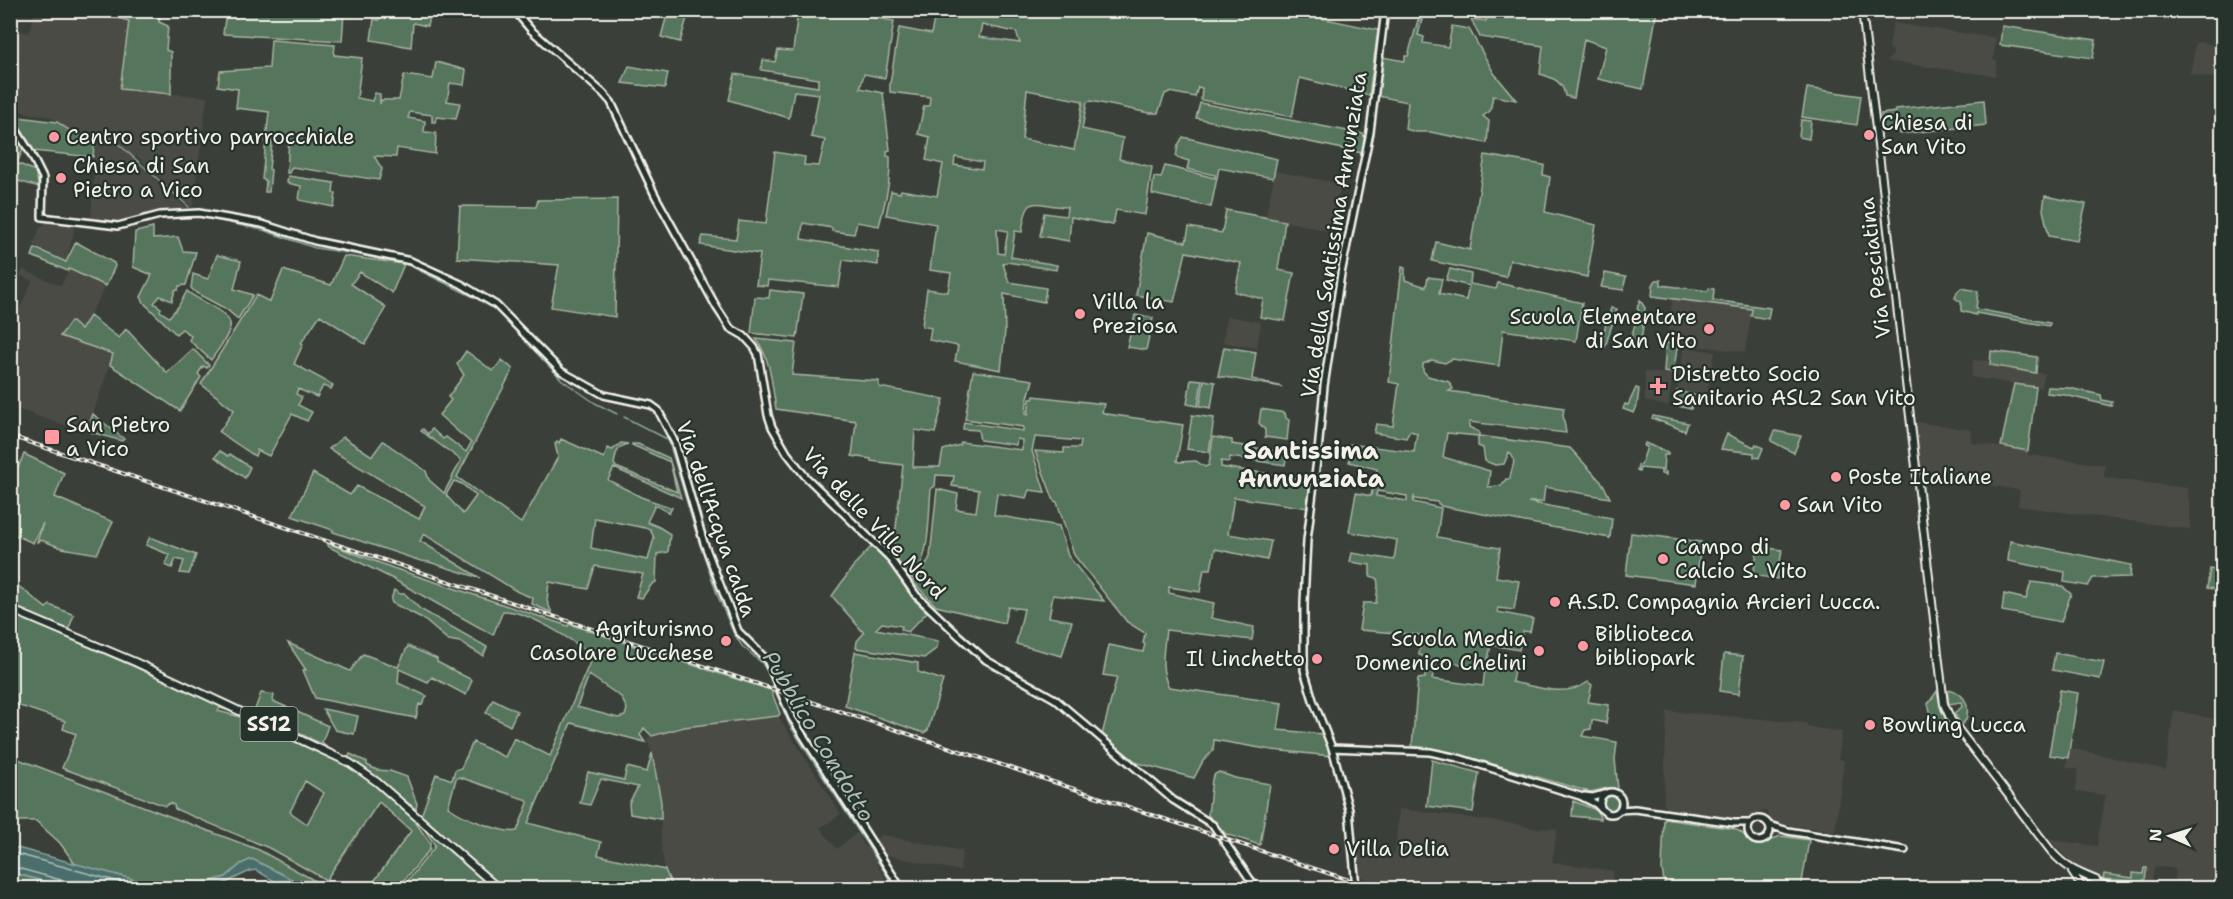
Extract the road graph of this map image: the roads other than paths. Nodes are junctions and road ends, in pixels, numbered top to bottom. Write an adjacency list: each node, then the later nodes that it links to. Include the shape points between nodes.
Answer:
1 (514, 10): 26 (street, Via delle Ville Nord, via 531,30 603,93 617,112 655,195 717,308 730,328 754,346 772,427 805,476 889,557 916,595 986,660 1055,699 1173,800 1213,825)
2 (1385, 10): 6 (street, Via della Santissima Annunziata, via 1370,132 1323,386 1307,540 1304,670)
3 (1862, 10): 20 (main road, Via Pesciatina, via 1947,714 2051,851)
4 (10, 120): 25 (street, Via dell'Acqua calda, via 43,178 42,217 118,226 160,215 197,213 262,224 315,241 411,261 496,305 561,371 604,395 658,410 675,443 704,543 738,631 767,661 792,718)
5 (10, 609): 24 (main road, SS12, via 135,662 350,763)
6 (1332, 748): 8 (street, via 1430,752); 27 (street, Via della Santissima Annunziata, via 1349,810)
7 (1605, 794): 8 (street); 9 (street, via 1615,793); 11 (street, via 1600,801)
8 (1580, 796): 11 (street)
9 (1622, 800): 10 (street); 12 (street)
10 (1635, 808): 12 (street); 13 (street)
11 (1601, 809): 12 (street, via 1610,814)
12 (1619, 810)
13 (1734, 823): 14 (street); 16 (street)
14 (1750, 823): 15 (street, via 1761,819); 16 (street)
15 (1769, 825): 17 (street); 18 (street)
16 (1748, 831): 18 (street, via 1757,841)
17 (1788, 831): 18 (street); 19 (street)
18 (1769, 835)
19 (1905, 850)
20 (2069, 868): 21 (main road); 23 (main road)
21 (2087, 878): 22 (main road); 23 (main road)
22 (2099, 885): 28 (street)
23 (2079, 886)
24 (498, 888)
25 (901, 888)
26 (1256, 888)
27 (1356, 888)
28 (2111, 888): 29 (street)
29 (2152, 888)

